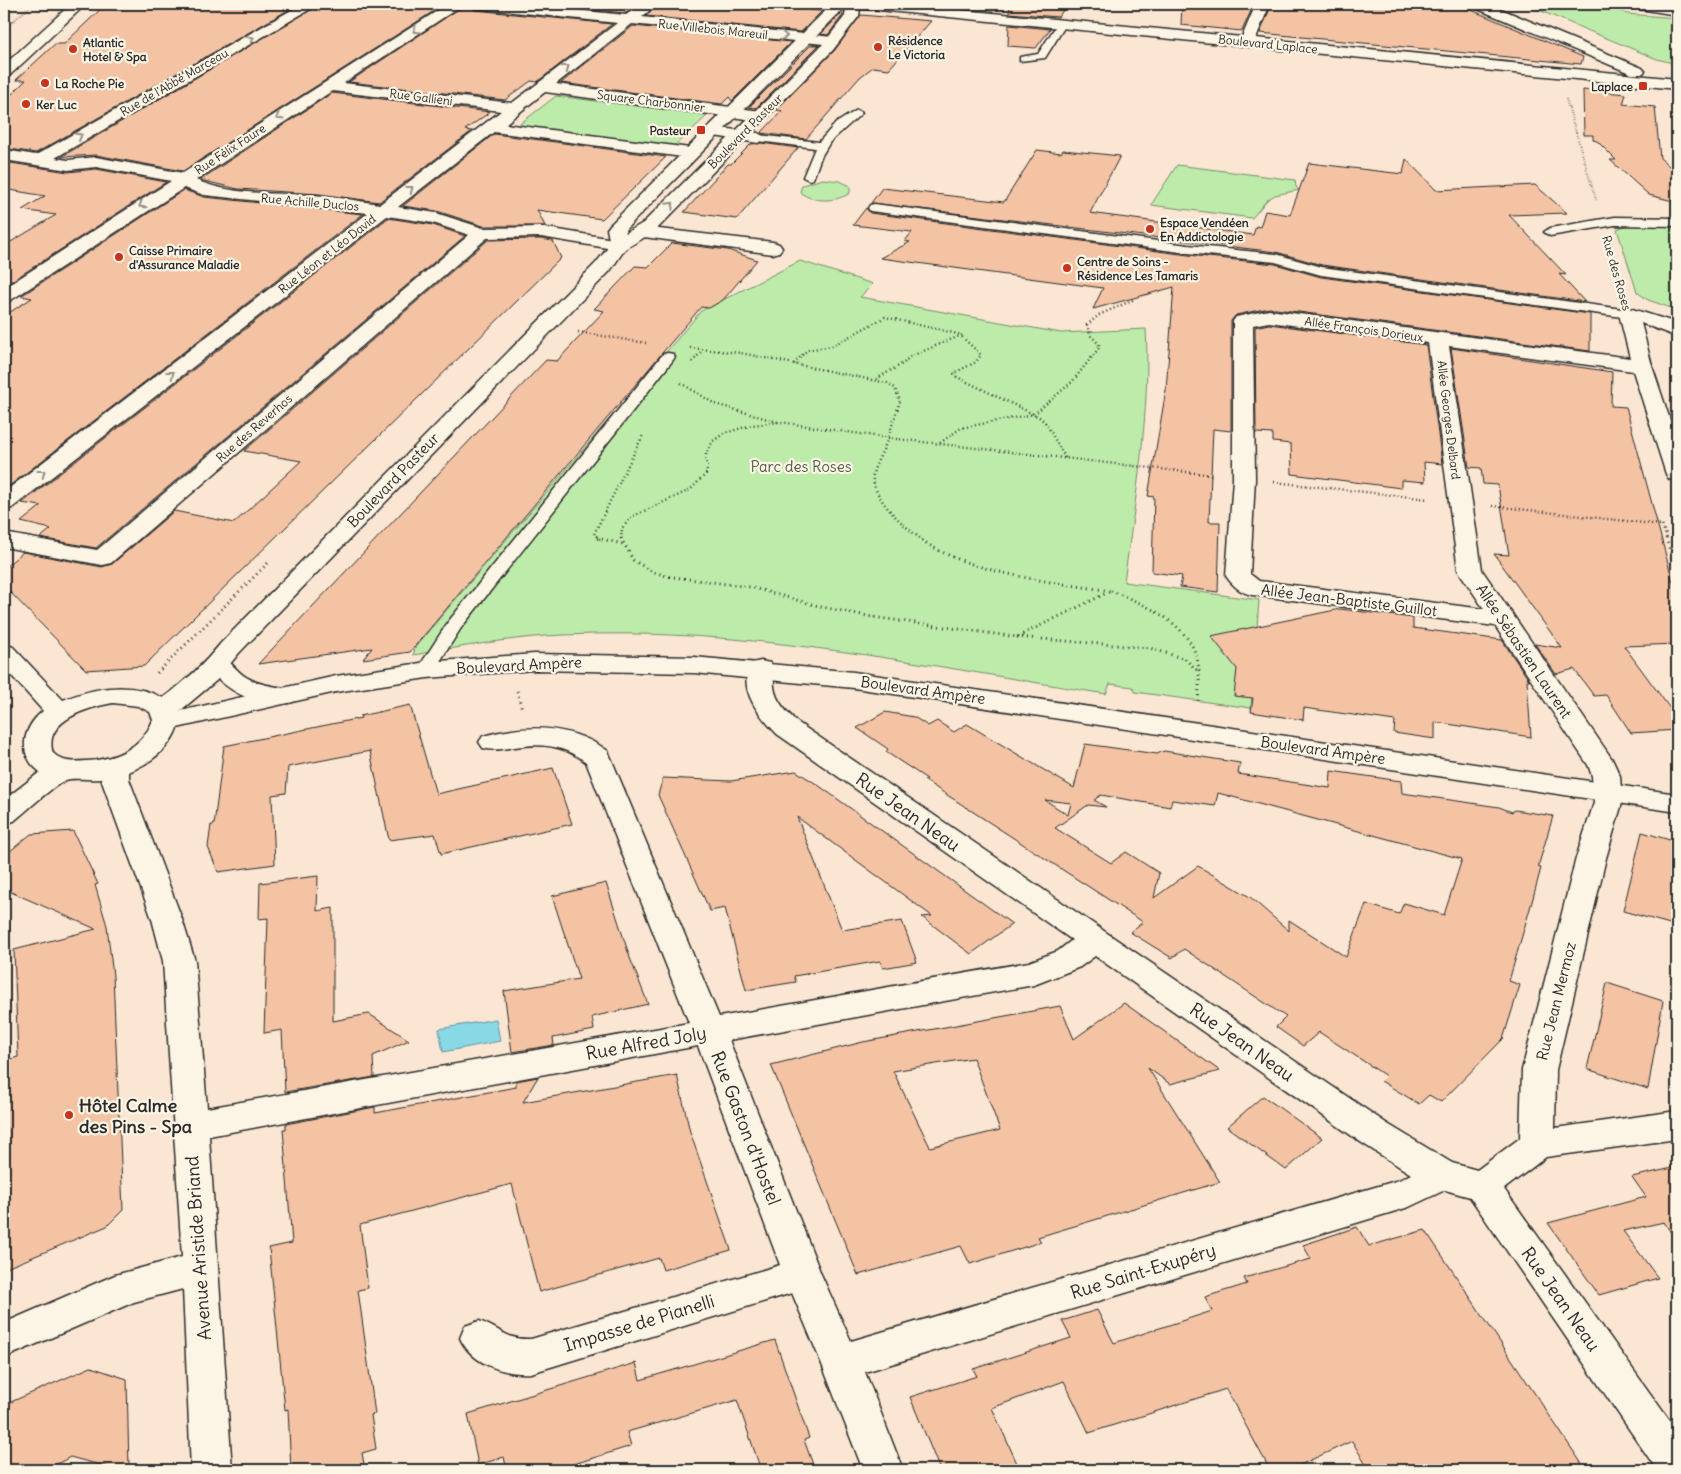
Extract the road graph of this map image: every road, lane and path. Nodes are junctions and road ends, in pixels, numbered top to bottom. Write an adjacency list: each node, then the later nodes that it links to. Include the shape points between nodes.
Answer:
1 (33, 4): 18 (path)
2 (79, 4): 24 (street)
3 (312, 4): 40 (street, Rue de l'Abbé Marceau, one-way to 3)
4 (457, 4): 27 (street, Rue Félix Faure, one-way to 27)
5 (475, 4): 16 (street, Rue Villebois Mareuil)
6 (650, 4): 16 (street, Rue Léon et Léo David)
7 (844, 4): 19 (street, Boulevard Pasteur)
8 (848, 4): 20 (street, Boulevard Pasteur, via 853,8 852,16)
9 (858, 4): 15 (street, Boulevard Laplace)
10 (1004, 4): 15 (street)
11 (1263, 4): 21 (street)
12 (1478, 4): 25 (street, via 1639,72)
13 (1627, 4): 14 (lane)
14 (1677, 12)
15 (994, 17): 17 (street, Boulevard Laplace)
16 (629, 20): 19 (street, Rue Villebois Mareuil, one-way to 19); 28 (street, Rue Léon et Léo David, one-way to 16)
17 (1062, 24): 21 (street, Boulevard Laplace); 22 (lane, via 1041,56)
18 (4, 29)
19 (806, 38): 20 (street, Rue Villebois Mareuil); 30 (street, Boulevard Pasteur)
20 (832, 41): 32 (street, Boulevard Pasteur)
21 (1248, 42): 23 (street, Boulevard Laplace)
22 (1024, 59)
23 (1558, 72): 25 (street, Boulevard Laplace); 46 (path, Rue des Roses)
24 (4, 73)
25 (1648, 81): 26 (street, Boulevard Laplace)
26 (1677, 84)
27 (328, 86): 29 (street, Rue Gallieni); 42 (street, Rue Félix Faure, one-way to 42)
28 (541, 88): 29 (street, Rue Léon et Léo David); 30 (street, Square Charbonnier)
29 (514, 108): 33 (street, Rue Léon et Léo David)
30 (735, 111): 32 (street, Square Charbonnier); 34 (street, Boulevard Pasteur)
31 (856, 113): 37 (lane, via 832,132)
32 (761, 116): 35 (street, Boulevard Pasteur)
33 (490, 127): 38 (street); 44 (street, Rue Léon et Léo David, one-way to 33)
34 (714, 132): 35 (street); 38 (street, Boulevard Pasteur)
35 (741, 136): 36 (street); 47 (street, Boulevard Pasteur, one-way to 35)
36 (758, 138): 37 (lane)
37 (822, 146): 41 (lane, via 812,163)
38 (690, 153): 50 (street, Boulevard Pasteur, via 616,229)
39 (4, 155): 40 (street, Rue Achille Duclos)
40 (37, 160): 42 (street, Rue Achille Duclos, via 68,165 96,162 174,174)
41 (809, 177)
42 (181, 180): 44 (street, Rue Achille Duclos, via 204,190); 52 (street, Rue Félix Faure, one-way to 52)
43 (874, 208): 54 (lane, via 1276,258 1321,271)
44 (384, 210): 49 (street, Rue Achille Duclos, via 436,218); 77 (street, Rue Léon et Léo David, one-way to 44)
45 (1677, 222): 46 (lane, via 1633,220)
46 (1603, 223): 48 (lane); 54 (path, Rue des Roses)
47 (642, 232): 50 (street, Boulevard Pasteur); 51 (street)
48 (1550, 232)
49 (482, 233): 50 (street, Rue Achille Duclos, via 541,232); 78 (street, Rue des Reverhos, via 102,558)
50 (619, 245): 55 (street, Boulevard Pasteur, via 603,267)
51 (773, 248)
52 (4, 296)
53 (1135, 299): 68 (path, via 1092,320 1087,326 1099,348 1072,382)
54 (1629, 314): 56 (street, via 1662,323); 64 (street, Rue des Roses)
55 (542, 326): 59 (path); 85 (street, Boulevard Pasteur)
56 (1677, 331)
57 (962, 336): 63 (path, via 885,316 832,346 807,350); 67 (path, via 909,357); 68 (path, via 981,355 976,362 954,372 955,376)
58 (1438, 339): 64 (street, Allée François Dorieux); 75 (street, Allée François Dorieux, via 1269,316 1243,321); 76 (street, Allée Georges Delbard)
59 (651, 344)
60 (686, 348): 61 (path)
61 (703, 349): 63 (path); 65 (path)
62 (668, 357): 87 (lane, via 454,626)
63 (794, 364): 67 (path)
64 (1642, 366): 74 (street, Rue des Roses)
65 (686, 368)
66 (679, 379): 69 (path, via 681,385 715,404)
67 (876, 379): 71 (path, via 900,392 901,402)
68 (1034, 414): 72 (path, via 961,428); 73 (path, via 1045,422)
69 (780, 422): 71 (path); 79 (path, via 725,433 711,441 705,450 707,473 700,482 690,490 633,516 622,528)
70 (647, 428): 79 (path, via 594,534 598,539)
71 (888, 438): 72 (path); 81 (path, via 873,479 879,495 908,530 942,553 975,564 1029,577)
72 (939, 444): 73 (path)
73 (1066, 459): 75 (path)
74 (1677, 474)
75 (1244, 479): 76 (path); 82 (street, Allée Jean-Baptiste Guillot, via 1238,576 1252,588)
76 (1459, 502): 80 (path, via 1662,525); 82 (street, Allée Sébastien Laurent, via 1470,570)
77 (4, 503)
78 (4, 540)
79 (623, 544): 83 (path, via 632,560 666,576 750,586 822,607 872,617)
80 (1677, 573)
81 (1111, 590): 83 (path); 88 (path, via 1140,602 1175,627 1195,653)
82 (1502, 619): 96 (street, Allée Sébastien Laurent, via 1602,765)
83 (1017, 637): 88 (path, via 1150,648 1185,659)
84 (4, 652): 90 (street, via 52,705)
85 (218, 664): 89 (street, via 225,676 245,687); 92 (street, Boulevard Pasteur)
86 (761, 669): 87 (street, Boulevard Ampère, via 682,663 574,661); 96 (street, Boulevard Ampère, via 854,680); 99 (street, Rue Jean Neau, via 759,690 770,711 786,728)
87 (426, 670): 89 (street, Boulevard Ampère)
88 (1199, 672): 91 (path)
89 (284, 696): 92 (street, Boulevard Ampère, via 186,719)
90 (64, 710): 92 (street, via 95,698 121,695 143,697 154,702); 95 (street, via 40,733 37,746 40,756)
91 (1197, 710)
92 (165, 715): 94 (street, via 165,731 157,743 139,757)
93 (493, 742): 100 (street, Rue Gaston d'Hostel, via 530,735 559,738 585,746 598,757)
94 (115, 767): 95 (street, via 86,772); 101 (street, Avenue Aristide Briand, via 115,779 167,919 179,961)
95 (61, 770): 98 (street)
96 (1608, 793): 97 (street, Boulevard Ampère); 103 (street, Rue Jean Mermoz, via 1539,1070)
97 (1677, 803)
98 (4, 814)
99 (1094, 940): 100 (street, Rue Alfred Joly, via 1069,959 1034,973); 104 (street, Rue Jean Neau, via 1374,1133)
100 (709, 1032): 101 (street, Rue Alfred Joly); 107 (street, Rue Gaston d'Hostel)
101 (191, 1125): 106 (street, Avenue Aristide Briand)
102 (1677, 1126): 103 (street)
103 (1537, 1144): 105 (street)
104 (1442, 1175): 105 (street, Rue Jean Neau); 110 (street, Rue Saint-Exupéry, via 1409,1192)
105 (1482, 1186): 111 (street, Rue Jean Neau)
106 (201, 1268): 109 (street, via 128,1287); 112 (street, Avenue Aristide Briand)
107 (802, 1274): 108 (street, Impasse de Pianelli, via 531,1356 514,1357 498,1352); 110 (street, Rue Gaston d'Hostel)
108 (479, 1338)
109 (4, 1341)
110 (841, 1362): 113 (street, Rue Gaston d'Hostel)
111 (1677, 1465)
112 (212, 1470)
113 (882, 1470)

